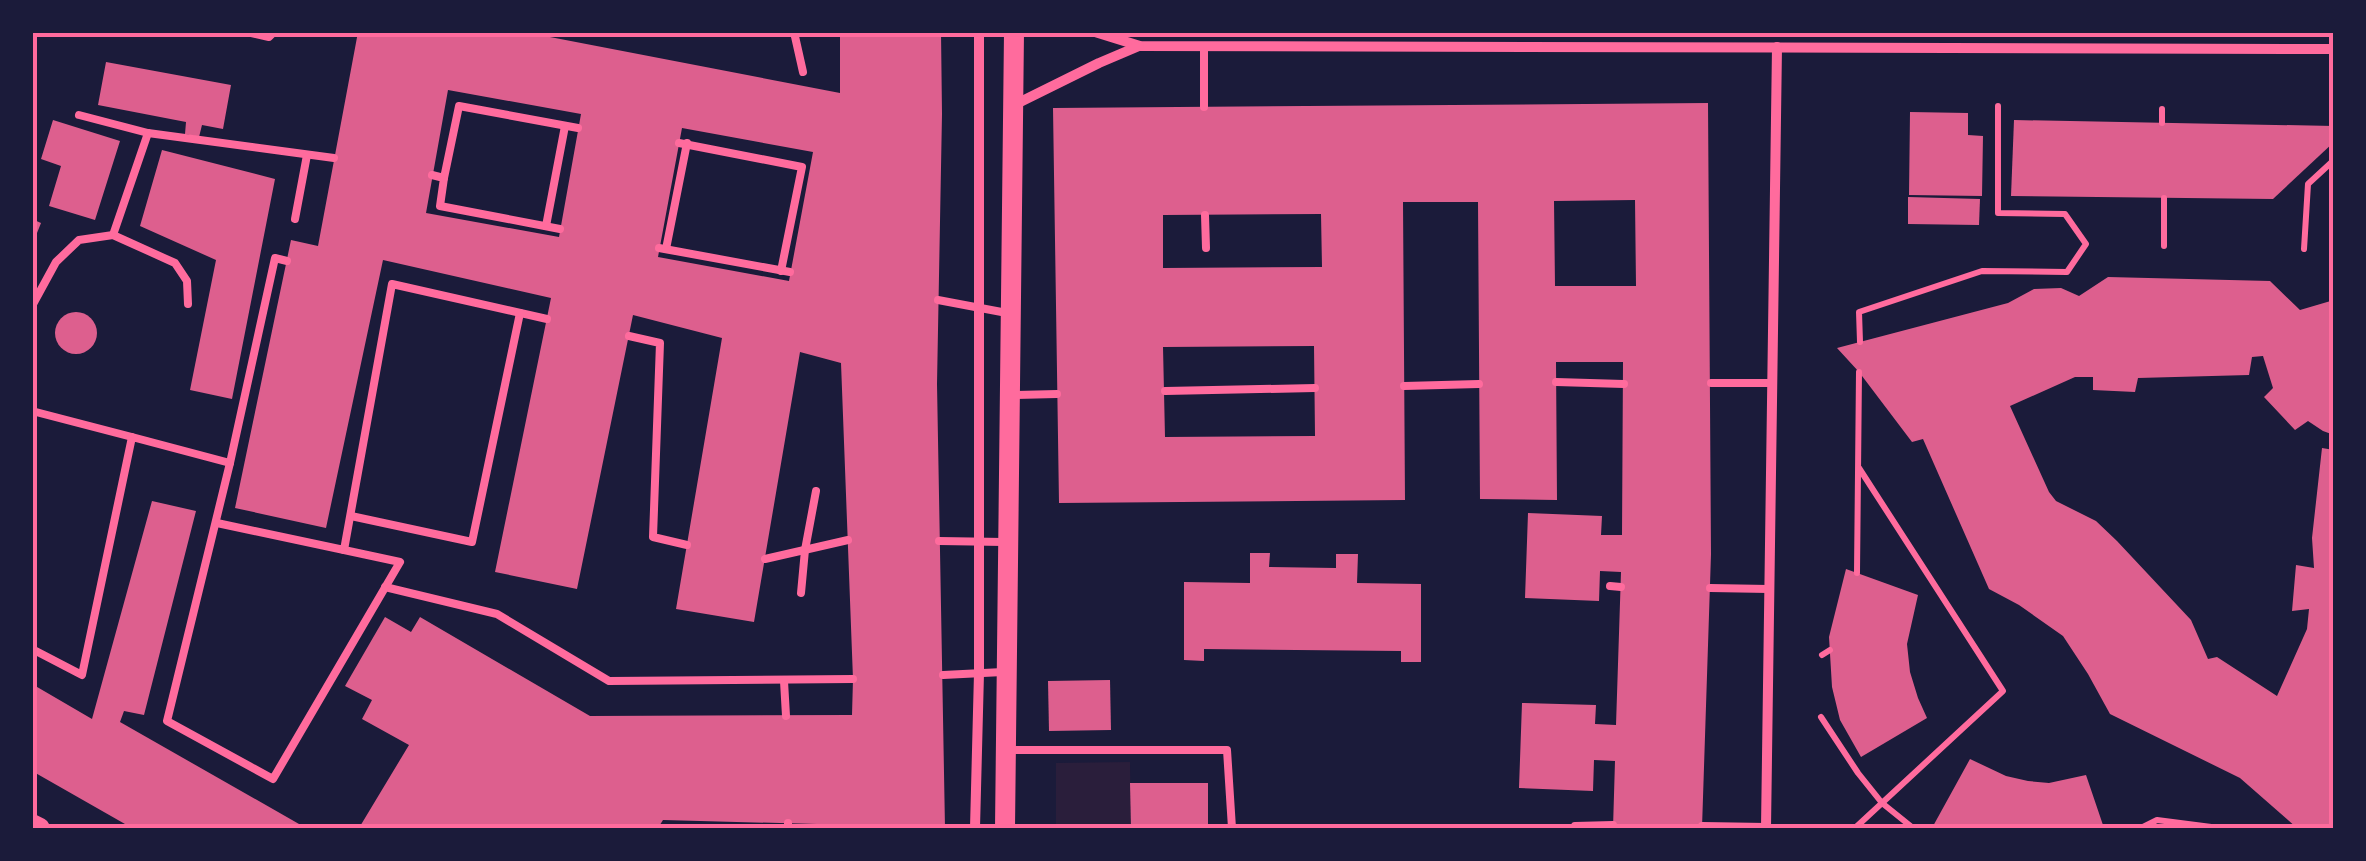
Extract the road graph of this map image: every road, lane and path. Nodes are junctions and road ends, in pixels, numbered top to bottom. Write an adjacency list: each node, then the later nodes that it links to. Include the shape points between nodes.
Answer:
1 (247, 32): 2 (lane)
2 (274, 32)
3 (794, 32): 13 (lane)
4 (979, 32): 44 (street)
5 (1014, 32): 14 (main road)
6 (1095, 32): 8 (street)
7 (1303, 32): 10 (lane)
8 (1140, 46): 9 (street); 14 (street)
9 (1204, 46): 10 (street); 16 (lane)
10 (1302, 46): 11 (street)
11 (1777, 47): 12 (street); 53 (street)
12 (2334, 49)
13 (804, 72)
14 (1011, 106): 46 (main road)
15 (1998, 106): 49 (path, via 1998,213 2065,214 2086,244 2067,272 1982,271 1860,312)
16 (1204, 107)
17 (2162, 109): 19 (path)
18 (79, 115): 22 (lane)
19 (2162, 123)
20 (565, 126): 21 (lane); 27 (lane, via 459,106); 31 (lane)
21 (578, 128)
22 (148, 133): 23 (lane); 33 (lane)
23 (308, 155): 24 (lane); 30 (lane)
24 (334, 158)
25 (2334, 160): 36 (path, via 2308,184)
26 (432, 175): 27 (lane)
27 (444, 178): 31 (lane, via 440,206)
28 (2164, 198): 34 (path)
29 (1205, 215): 35 (lane)
30 (295, 220)
31 (546, 226): 32 (lane)
32 (560, 229)
33 (113, 236): 42 (lane, via 175,263 186,281); 43 (lane, via 79,240 56,262)
34 (2164, 246)
35 (1206, 248)
36 (2304, 249)
37 (287, 261): 63 (lane, via 275,258)
38 (786, 272): 38 (lane, via 663,248 683,143 802,167)
39 (378, 281): 40 (lane)
40 (392, 284): 45 (lane); 66 (lane)
41 (938, 300): 44 (lane)
42 (188, 304)
43 (32, 306)
44 (978, 308): 46 (lane); 70 (street)
45 (520, 313): 47 (lane); 66 (lane, via 472,542)
46 (1010, 314): 60 (main road)
47 (547, 318)
48 (628, 336): 72 (lane, via 660,343 652,537)
49 (1860, 342)
50 (1859, 372): 64 (path)
51 (1556, 382): 55 (lane)
52 (1711, 383): 53 (lane)
53 (1772, 383): 81 (street)
54 (1479, 384): 56 (lane)
55 (1624, 384)
56 (1404, 386)
57 (1314, 388): 58 (lane)
58 (1164, 391)
59 (1057, 394): 60 (lane)
60 (1009, 395): 71 (main road)
61 (32, 411): 62 (lane)
62 (132, 437): 63 (lane); 83 (lane, via 82,676)
63 (230, 463): 67 (lane)
64 (1858, 468): 76 (path); 92 (path, via 2003,691)
65 (816, 491): 74 (lane)
66 (351, 516): 73 (lane)
67 (217, 523): 73 (lane); 79 (lane, via 167,721 273,779)
68 (848, 540): 74 (lane)
69 (939, 541): 70 (lane)
70 (978, 541): 71 (lane); 85 (street)
71 (1009, 542): 84 (main road)
72 (687, 546)
73 (344, 550): 79 (lane, via 400,562)
74 (804, 550): 75 (lane); 82 (lane)
75 (765, 558)
76 (1858, 573)
77 (1610, 586): 78 (lane)
78 (1620, 586)
79 (384, 587): 88 (lane, via 497,614 609,681)
80 (1710, 588): 81 (lane)
81 (1769, 589): 101 (street)
82 (801, 593)
83 (32, 649)
84 (1008, 672): 85 (lane); 91 (main road)
85 (979, 673): 86 (lane); 97 (street)
86 (943, 675)
87 (853, 680): 88 (lane)
88 (784, 681): 89 (lane)
89 (786, 716)
90 (1821, 717): 92 (path)
91 (1006, 750): 98 (main road); 99 (lane, via 1227,750)
92 (1882, 803): 102 (path); 103 (path)
93 (32, 824): 96 (main road)
94 (1613, 825): 100 (lane)
95 (1702, 826): 101 (lane)
96 (40, 828)
97 (975, 828)
98 (1005, 828)
99 (1232, 828)
100 (1575, 828)
101 (1766, 828)
102 (1855, 828)
103 (1912, 828)
104 (2141, 828): 105 (path, via 2156,820)
105 (2219, 828)

